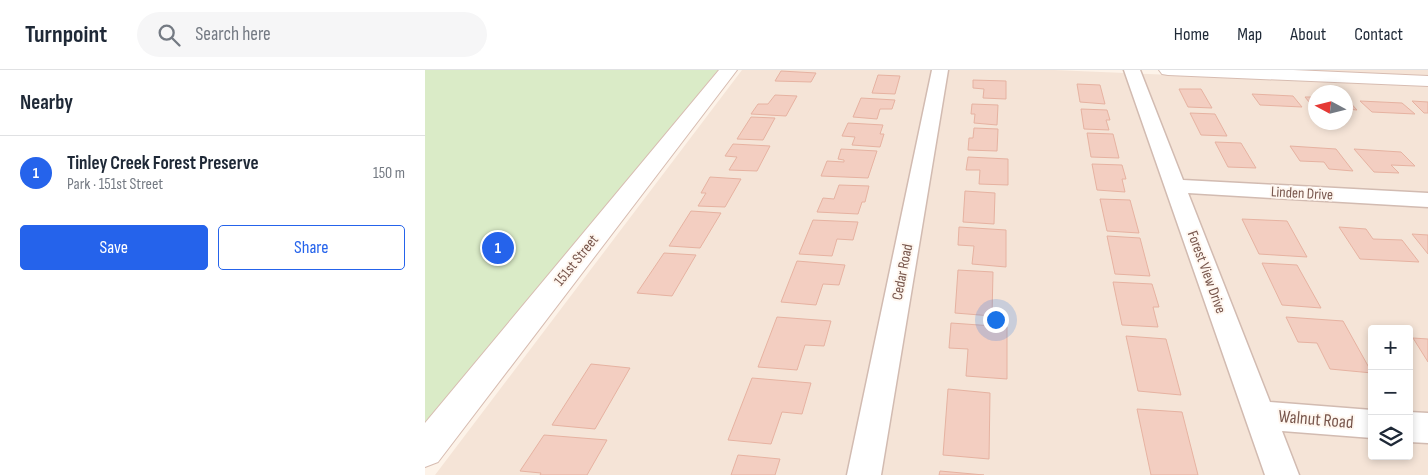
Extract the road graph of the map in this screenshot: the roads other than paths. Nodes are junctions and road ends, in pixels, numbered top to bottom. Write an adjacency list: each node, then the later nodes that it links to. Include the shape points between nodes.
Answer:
1 (728, 70): 12 (street, 151st Street)
2 (941, 70): 13 (street, Cedar Road)
3 (1132, 70): 6 (street, Forest View Drive)
4 (1168, 70): 5 (street)
5 (1428, 81)
6 (1175, 186): 7 (street, Linden Drive); 8 (street, Forest View Drive)
7 (1428, 200)
8 (1260, 415): 9 (street, Walnut Road); 14 (street, Forest View Drive)
9 (1368, 424)
10 (1413, 427): 11 (street)
11 (1428, 428)
12 (425, 450)
13 (864, 475)
14 (1282, 475)

